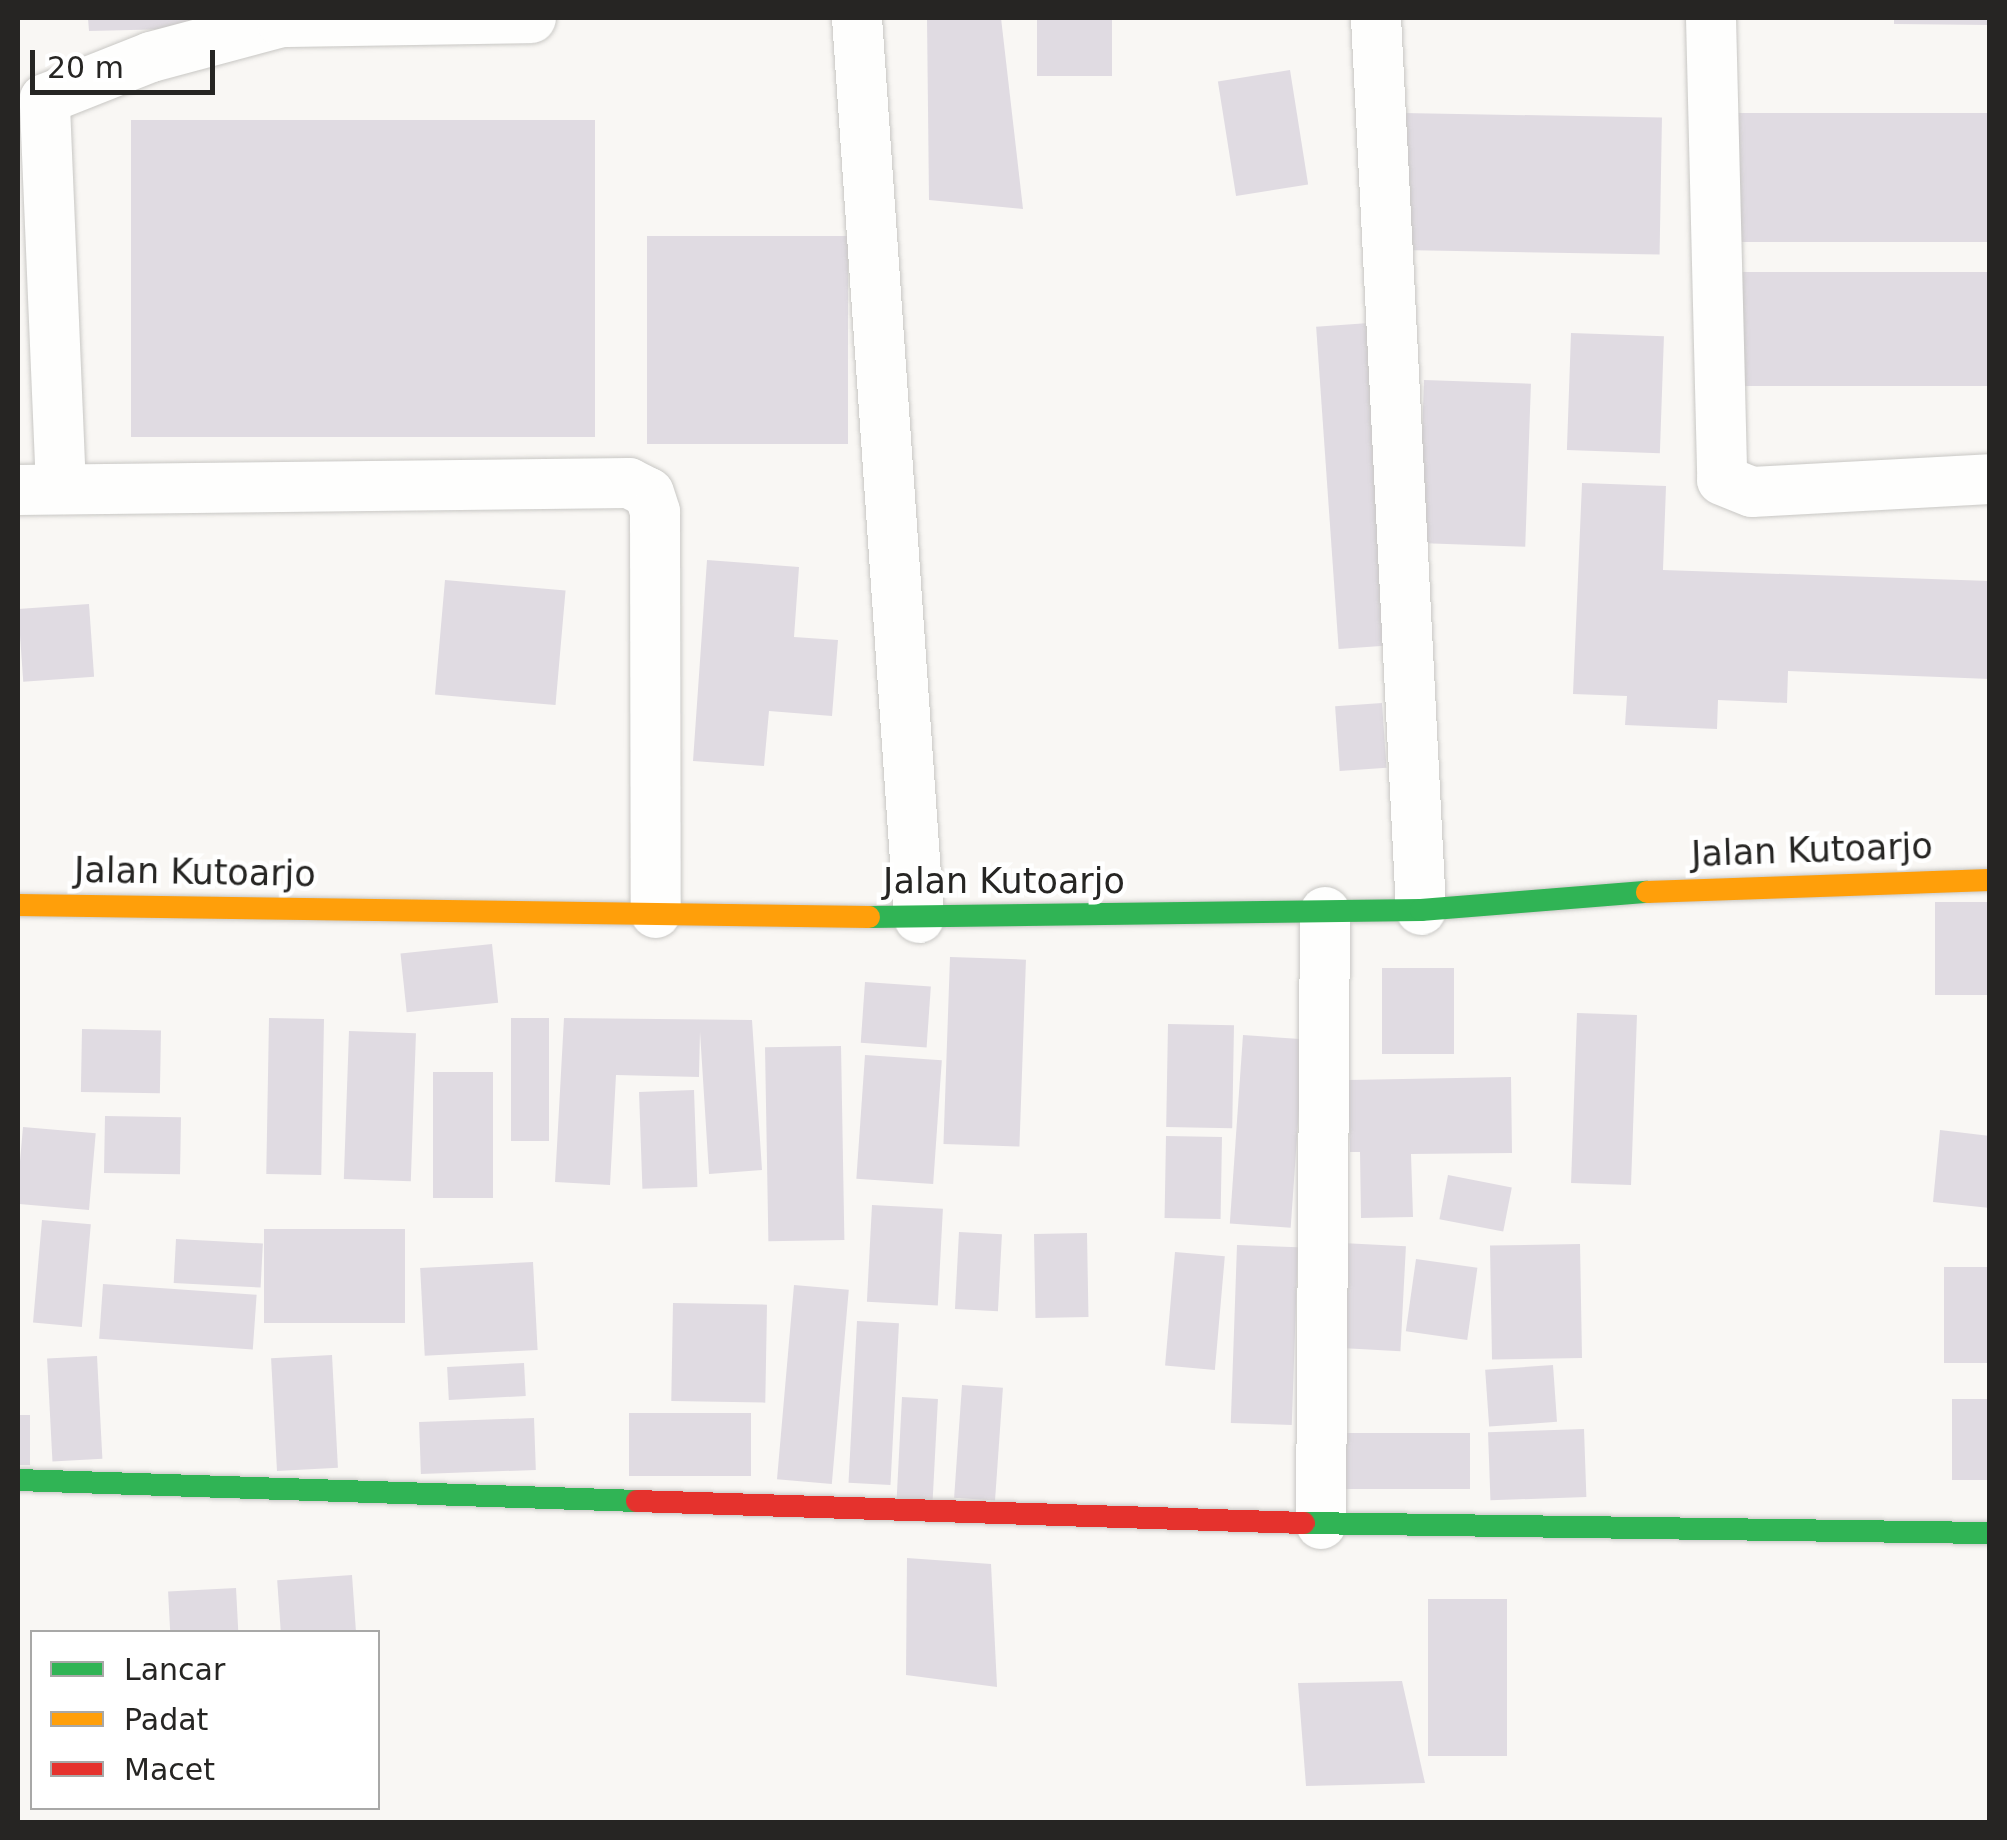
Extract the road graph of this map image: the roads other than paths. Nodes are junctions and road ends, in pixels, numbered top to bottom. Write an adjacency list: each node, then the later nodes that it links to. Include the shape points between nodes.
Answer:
1 (526, 18): 5 (street)
2 (857, 18): 13 (street)
3 (1376, 18): 10 (street)
4 (1712, 18): 6 (street, via 1722,480 1752,492)
5 (282, 20): 7 (street, via 151,58 45,99)
6 (1990, 479)
7 (39, 489): 12 (street, via 629,482 649,493 655,512)
8 (1990, 880): 10 (main road, Jalan Kutoarjo, via 1744,884)
9 (18, 904): 12 (main road, Jalan Kutoarjo)
10 (1421, 910): 11 (main road, Jalan Kutoarjo)
11 (1325, 912): 13 (main road, Jalan Kutoarjo); 15 (street)
12 (656, 913): 13 (main road, Jalan Kutoarjo)
13 (919, 918)
14 (18, 1480): 15 (main road)
15 (1322, 1524): 16 (main road)
16 (1990, 1533)

